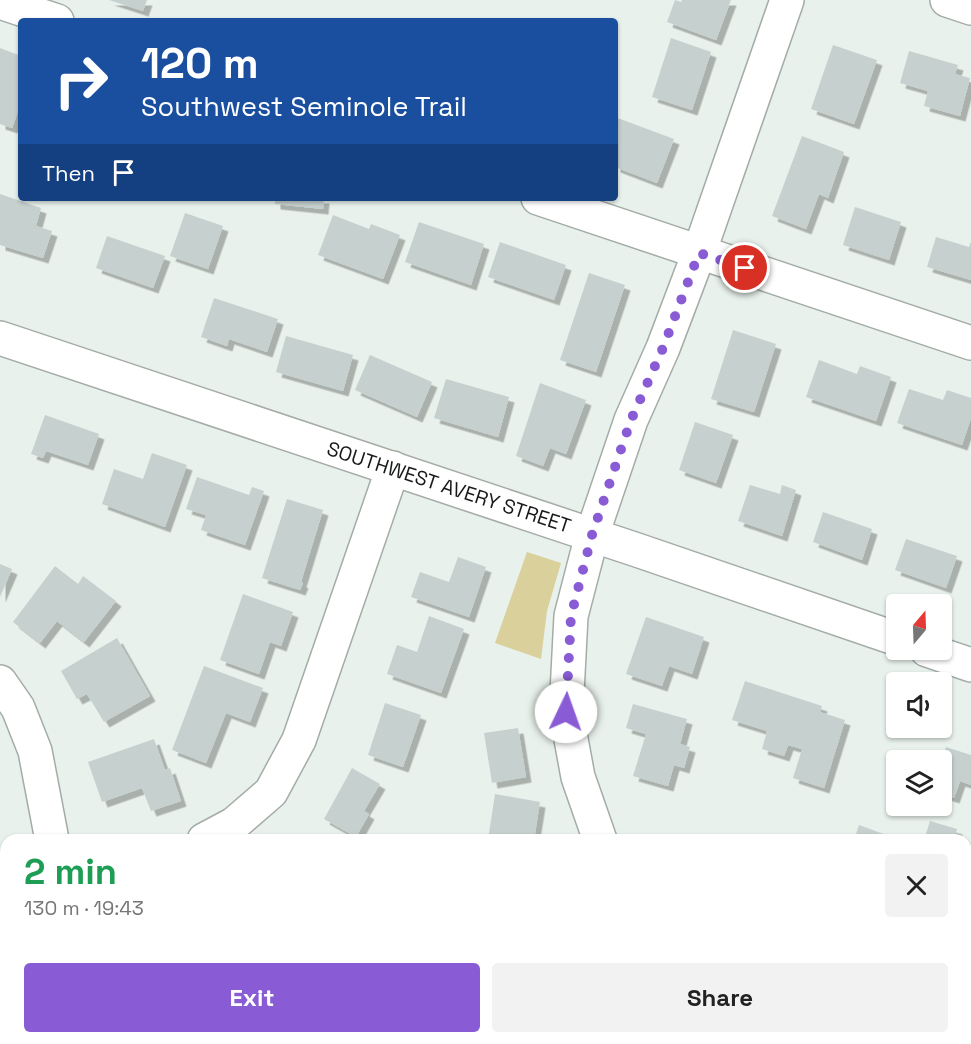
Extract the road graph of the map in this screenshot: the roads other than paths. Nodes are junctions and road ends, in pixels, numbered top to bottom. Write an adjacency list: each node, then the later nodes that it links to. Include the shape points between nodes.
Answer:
1 (787, 0): 7 (street)
2 (947, 0): 4 (street)
3 (0, 2): 5 (street)
4 (971, 8)
5 (48, 18)
6 (547, 201): 7 (street)
7 (699, 253): 9 (street); 11 (street, via 631,420)
8 (0, 338): 10 (street, SOUTHWEST AVERY STREET)
9 (971, 343)
10 (393, 468): 11 (street, SOUTHWEST AVERY STREET); 17 (street, via 299,740 271,792 234,824)
11 (592, 535): 12 (street, SOUTHWEST AVERY STREET); 18 (street, via 571,616 566,712 578,777)
12 (886, 635)
13 (952, 659): 14 (street)
14 (971, 665)
15 (0, 682): 16 (street, via 18,708 35,751)
16 (51, 834)
17 (215, 834)
18 (598, 834)

